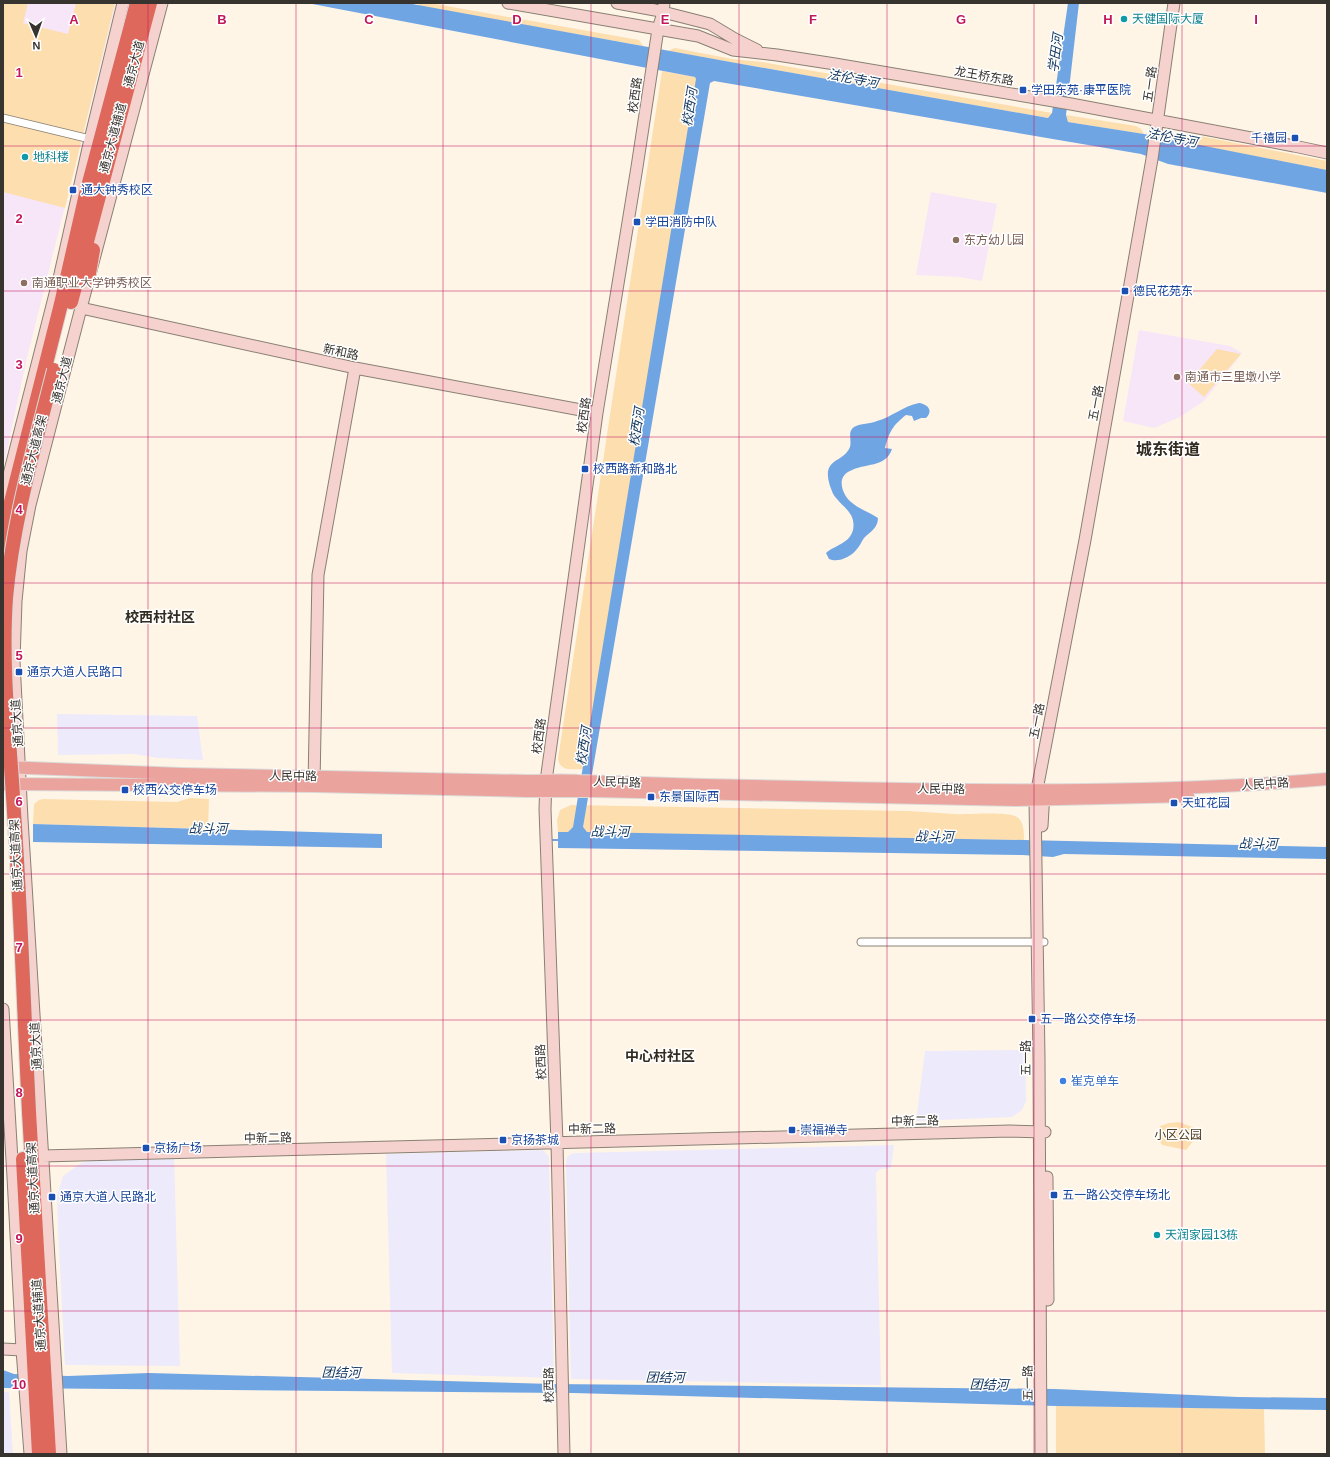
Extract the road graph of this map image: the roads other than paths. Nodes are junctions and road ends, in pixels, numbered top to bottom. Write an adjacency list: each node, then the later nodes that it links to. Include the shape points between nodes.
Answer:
1 (123, 3): 14 (street, 通京大道辅道)
2 (137, 3): 16 (highway, 通京大道)
3 (150, 3): 16 (highway, 通京大道)
4 (162, 3): 18 (street, 通京大道辅道)
5 (508, 3): 10 (street, 龙王桥东路)
6 (617, 3): 9 (street, 龙王桥东路)
7 (1174, 3): 13 (street, 五一路)
8 (1181, 3): 13 (street, 五一路)
9 (659, 7): 10 (street, 校西路); 11 (street, 龙王桥东路, via 710,24 752,48)
10 (658, 29): 11 (street, 龙王桥东路, via 698,36 733,50); 22 (street, 校西路)
11 (777, 55): 13 (street, 龙王桥东路)
12 (3, 118): 14 (street)
13 (1162, 120): 15 (street, 龙王桥东路); 35 (street, 五一路, via 1070,653)
14 (90, 139): 17 (street, 通京大道辅道)
15 (1327, 153)
16 (93, 194): 17 (highway); 18 (highway, via 96,226); 21 (highway, 通京大道高架)
17 (60, 274): 23 (street)
18 (88, 279): 19 (street, 通京大道)
19 (81, 308): 20 (street, 新和路); 25 (street, 通京大道, via 30,505 21,551 15,608)
20 (355, 368): 22 (street, 新和路); 30 (street, via 318,575)
21 (49, 369): 24 (highway, 通京大道高架, via 11,502); 41 (highway, 通京大道高架, bridge, via 12,550 6,598 4,658 15,814)
22 (597, 413): 33 (street, 校西路)
23 (3, 498)
24 (3, 551)
25 (16, 705): 26 (street, via 12,715); 28 (street, 通京大道)
26 (3, 718)
27 (3, 768): 28 (main road, 人民中路); 41 (highway, 通京大道高架)
28 (20, 768): 30 (main road, 人民中路); 32 (street, 通京大道)
29 (1327, 779): 35 (main road, 人民中路)
30 (314, 781): 32 (main road, 人民中路); 33 (main road, 人民中路)
31 (3, 784): 32 (main road, 人民中路)
32 (21, 784): 44 (street, 通京大道)
33 (546, 786): 35 (main road, 人民中路); 43 (street, 校西路)
34 (1327, 787): 35 (main road, 人民中路, via 1174,797)
35 (1039, 796): 36 (street, 五一路)
36 (1038, 858): 38 (street, 五一路); 42 (street, 五一路, via 1038,1034)
37 (861, 942): 38 (street)
38 (1044, 942): 42 (street, 五一路)
39 (3, 1009): 40 (street)
40 (4, 1044): 46 (street)
41 (25, 1112): 47 (highway, 通京大道高架)
42 (1042, 1132): 43 (street, 中新二路); 52 (street, 五一路)
43 (557, 1143): 44 (street, 中新二路); 59 (street, 校西路)
44 (42, 1156): 45 (street, 通京大道)
45 (43, 1174): 47 (highway); 50 (street, 通京大道辅道)
46 (13, 1177): 47 (highway); 49 (street, 通京大道辅道)
47 (34, 1282): 50 (highway, 通京大道高架)
48 (3, 1349): 49 (street)
49 (22, 1350): 50 (street, 通京大道辅道)
50 (39, 1370): 51 (highway, 通京大道高架); 51 (street, 通京大道辅道)
51 (41, 1394): 53 (highway, 通京大道高架); 54 (street, 通京大道辅道); 55 (highway, 通京大道高架); 58 (street, 通京大道辅道)
52 (1044, 1409): 60 (street, 五一路); 61 (street, 五一路)
53 (47, 1416): 56 (highway, 通京大道高架); 57 (highway)
54 (30, 1454)
55 (38, 1454)
56 (49, 1454)
57 (57, 1454)
58 (61, 1454)
59 (564, 1454)
60 (1041, 1454)
61 (1048, 1454)

